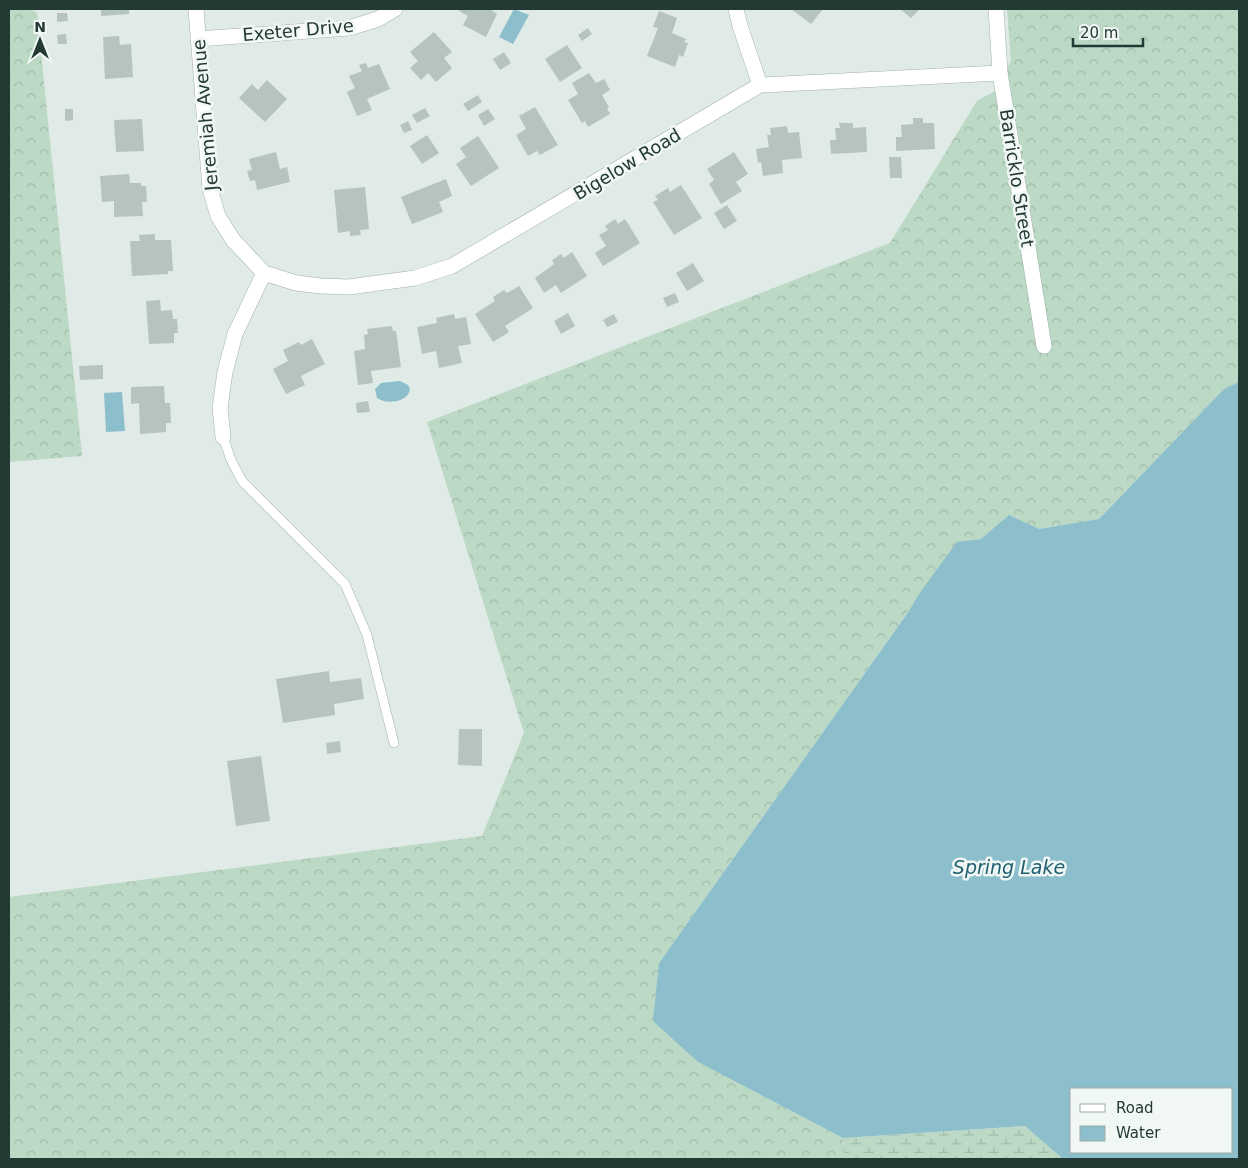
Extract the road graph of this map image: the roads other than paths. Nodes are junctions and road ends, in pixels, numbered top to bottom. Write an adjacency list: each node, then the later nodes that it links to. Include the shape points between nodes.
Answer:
1 (196, 9): 5 (street, Jeremiah Avenue)
2 (394, 9): 5 (street, Exeter Drive, via 378,19 349,28)
3 (736, 9): 7 (street)
4 (996, 9): 6 (street, Barricklo Street)
5 (198, 38): 8 (street, Jeremiah Avenue, via 210,189 218,216 233,240)
6 (1000, 73): 7 (street, Bigelow Road); 9 (street, Barricklo Street)
7 (760, 85): 8 (street, Bigelow Road, via 452,266 415,278 349,287 296,283)
8 (264, 273): 10 (street, via 235,334 225,372 220,408)
9 (1044, 346)
10 (223, 437): 11 (lane, via 242,481 345,584 367,635)
11 (394, 743)

